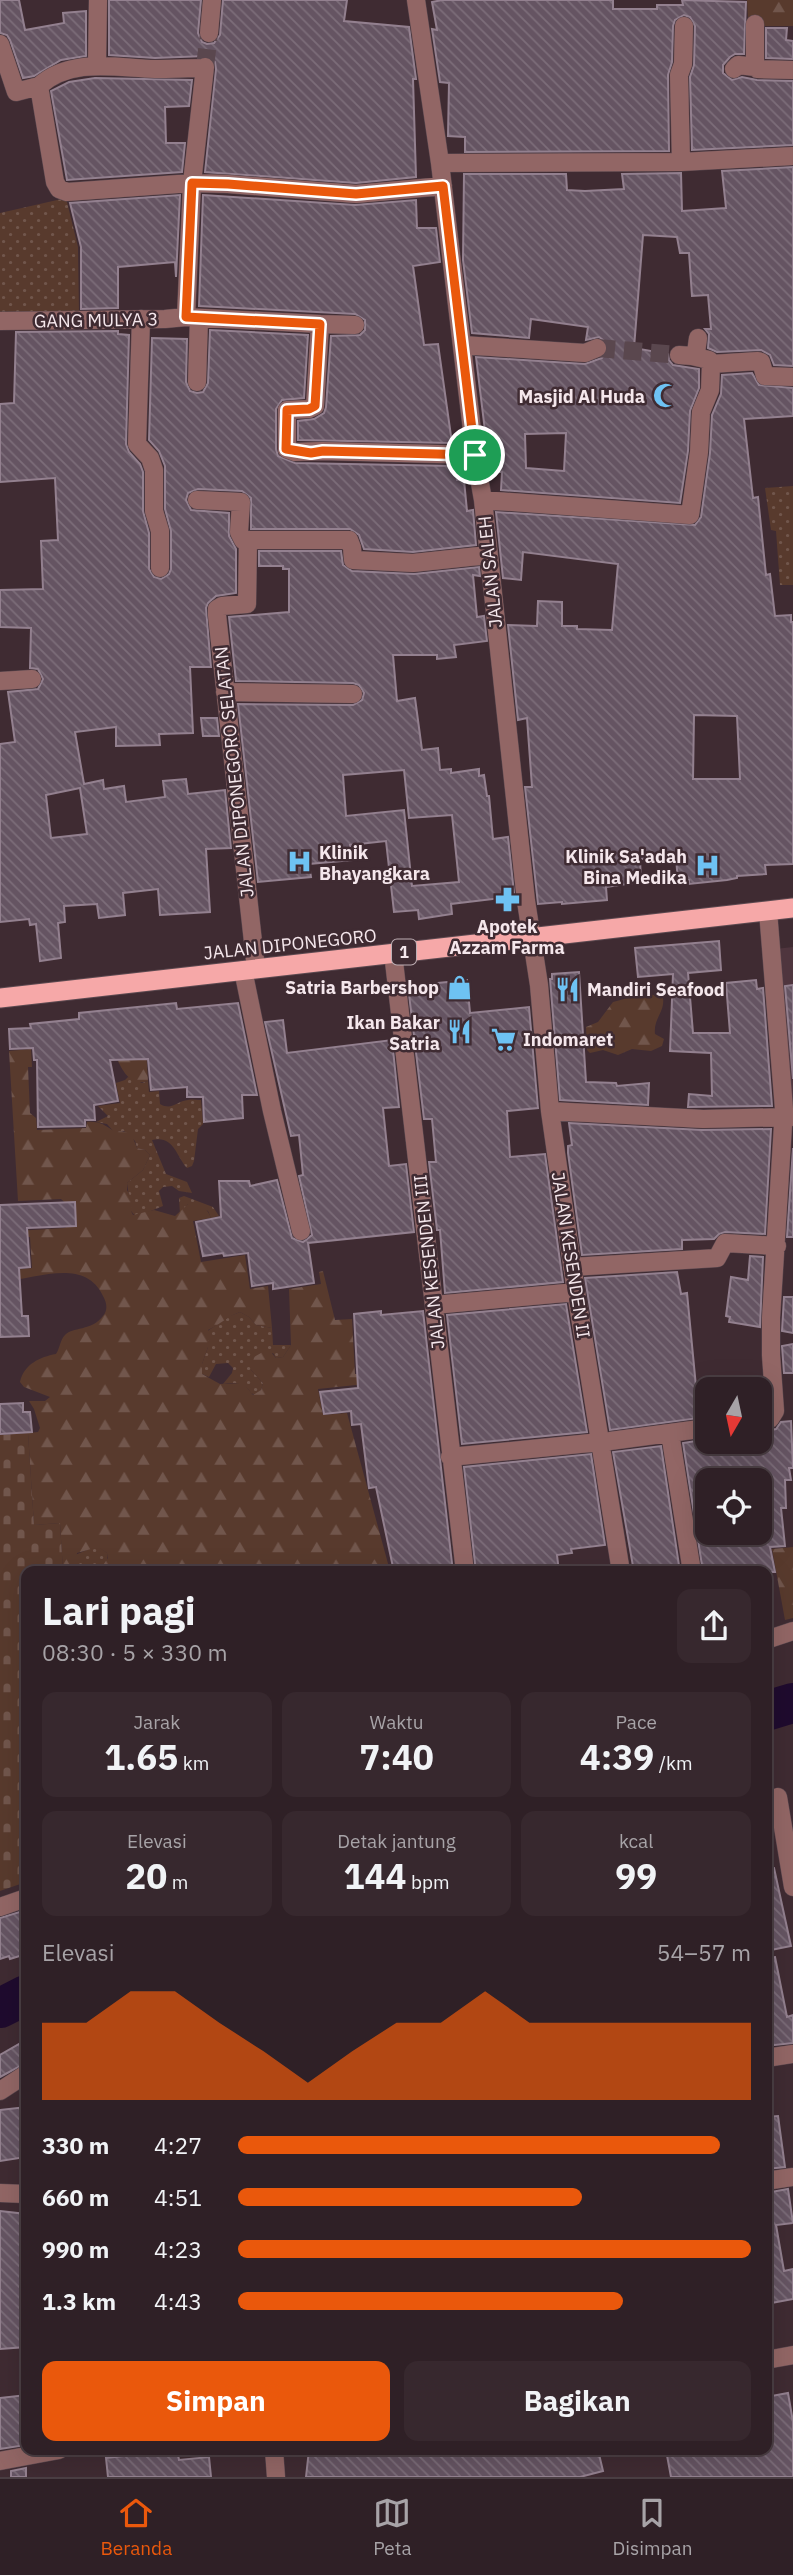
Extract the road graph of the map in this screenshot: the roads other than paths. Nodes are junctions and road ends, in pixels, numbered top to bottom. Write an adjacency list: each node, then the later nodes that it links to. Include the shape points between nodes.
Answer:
1 (98, 0): 8 (street)
2 (212, 0): 6 (street)
3 (416, 0): 15 (street, JALAN SALEH)
4 (755, 24): 9 (street)
5 (684, 26): 14 (street, via 679,75)
6 (209, 33)
7 (0, 44): 12 (street, via 16,92)
8 (96, 65): 12 (street, via 79,67); 16 (street, via 205,68)
9 (755, 67): 10 (street, via 738,65); 11 (street)
10 (734, 69)
11 (793, 70)
12 (39, 86): 16 (street, via 59,188 67,192)
13 (793, 156): 14 (street)
14 (681, 162): 15 (street)
15 (440, 163): 17 (street, JALAN SALEH)
16 (192, 183): 17 (street, via 356,194); 18 (street)
17 (443, 186): 24 (street, JALAN SALEH)
18 (192, 317): 19 (street, GANG MULYA 3); 21 (street, GANG MULYA 3); 28 (street)
19 (141, 319): 20 (street, GANG MULYA 3); 34 (street, via 137,444 154,470)
20 (0, 321)
21 (320, 324): 22 (street, GANG MULYA 3); 29 (street, via 315,406 287,410 286,449)
22 (355, 325)
23 (698, 338): 26 (street, via 697,351 685,356)
24 (462, 345): 25 (street, via 585,353); 29 (street, JALAN SALEH)
25 (597, 348)
26 (711, 364): 27 (street, via 758,361 765,376); 31 (street, via 690,516)
27 (793, 377)
28 (197, 382)
29 (475, 455): 31 (street, JALAN SALEH)
30 (197, 500): 32 (street, via 241,502 240,538)
31 (483, 500): 33 (street, JALAN SALEH)
32 (248, 540): 33 (street, via 349,540 353,560 413,564); 37 (street, JALAN DIPONEGORO SELATAN, via 248,601 217,609)
33 (488, 555): 41 (street, JALAN SALEH)
34 (160, 568)
35 (32, 678): 36 (street)
36 (0, 681)
37 (225, 692): 38 (street); 43 (street, JALAN DIPONEGORO SELATAN)
38 (353, 694)
39 (793, 908): 40 (highway, JALAN DIPONEGORO / 1)
40 (768, 911): 41 (highway, JALAN DIPONEGORO / 1); 46 (street)
41 (533, 937): 42 (highway, JALAN DIPONEGORO / 1); 45 (street, JALAN KESENDEN II)
42 (393, 953): 43 (highway, JALAN DIPONEGORO / 1); 51 (street, JALAN KESENDEN III)
43 (250, 970): 44 (highway, JALAN DIPONEGORO / 1); 47 (street, JALAN DIPONEGORO SELATAN, via 272,1111)
44 (0, 998)
45 (550, 1111): 46 (street, via 703,1119); 49 (street, JALAN KESENDEN II)
46 (788, 1116): 48 (street)
47 (301, 1231)
48 (777, 1246): 49 (street, via 725,1243 717,1258); 52 (street)
49 (572, 1267): 50 (street, JALAN KESENDEN II)
50 (576, 1292): 51 (street); 55 (street, JALAN KESENDEN II)
51 (434, 1305): 56 (street, JALAN KESENDEN III)
52 (772, 1415)
53 (695, 1430): 54 (street)
54 (670, 1433): 55 (street); 59 (street)
55 (601, 1441): 56 (street); 58 (street, JALAN KESENDEN II)
56 (450, 1457): 57 (street, JALAN KESENDEN III)
57 (464, 1566)
58 (620, 1566)
59 (691, 1566)
60 (793, 1631): 61 (street)
61 (772, 1638)
62 (779, 1797): 63 (street)
63 (793, 1887)
64 (21, 1900): 65 (street)
65 (0, 1907)
66 (793, 2054): 67 (street)
67 (772, 2057)
68 (21, 2077): 69 (street)
69 (0, 2091)
70 (793, 2177): 71 (street)
71 (772, 2180)
72 (0, 2193): 73 (street)
73 (21, 2194)
74 (793, 2355): 75 (street)
75 (772, 2359)
76 (32, 2455): 78 (street)
77 (274, 2455): 79 (street)
78 (0, 2461)
79 (276, 2477)

